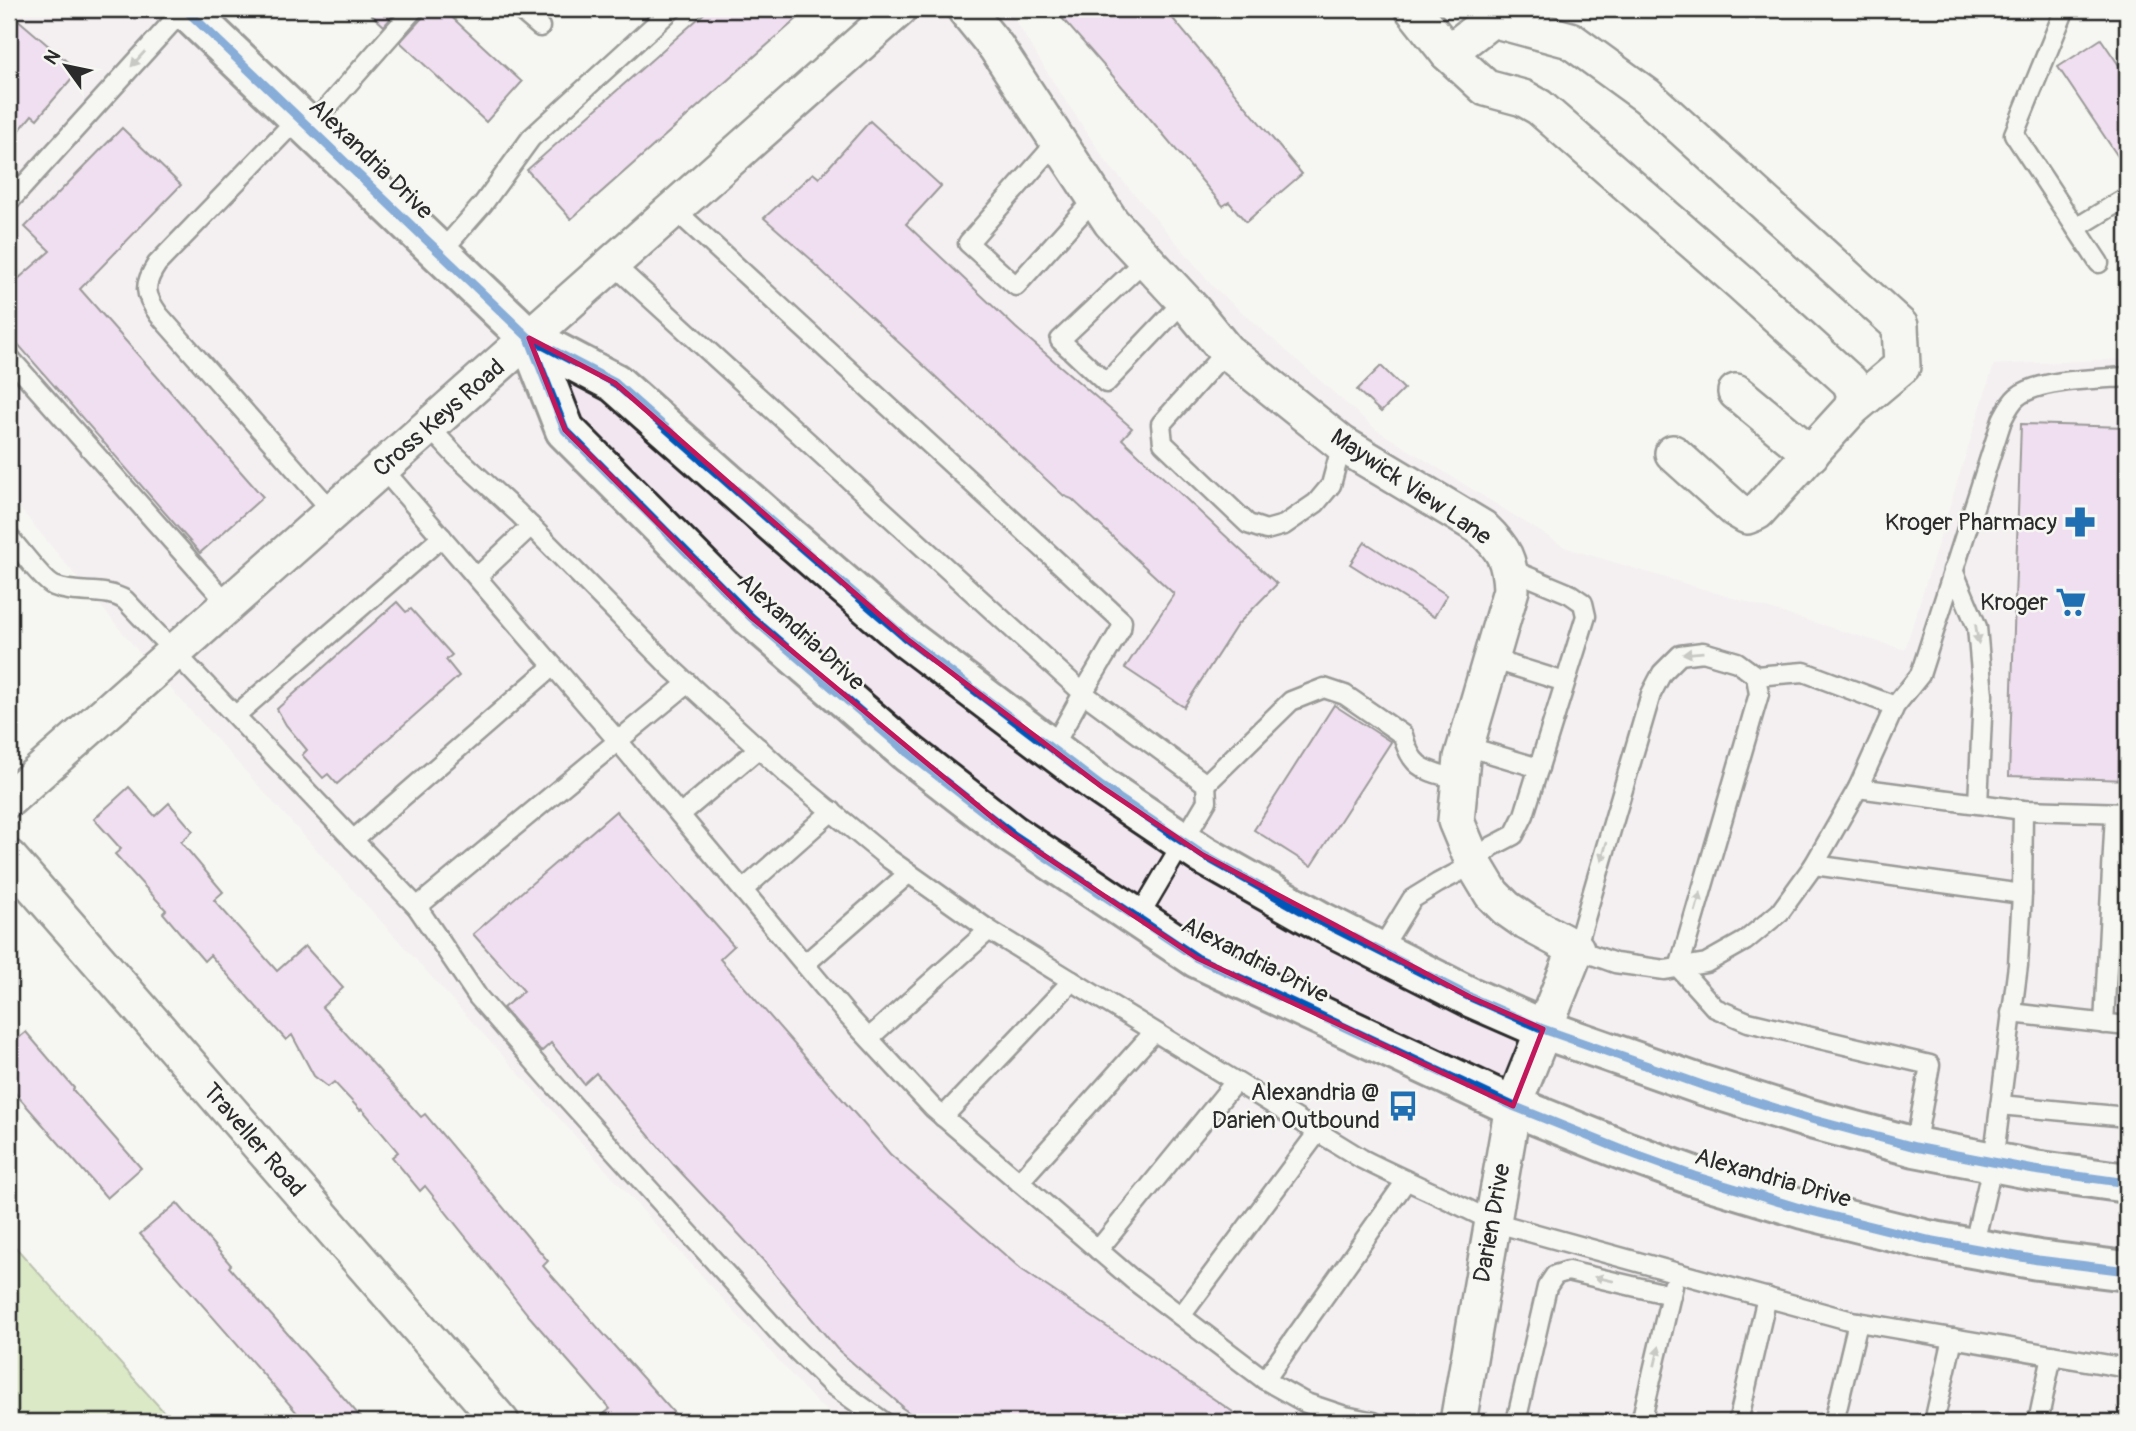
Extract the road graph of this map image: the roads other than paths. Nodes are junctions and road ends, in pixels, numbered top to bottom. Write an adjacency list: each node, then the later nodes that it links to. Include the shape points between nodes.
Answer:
1 (185, 9): 12 (main road, Alexandria Drive); 16 (lane, one-way to 16)
2 (414, 9): 12 (lane)
3 (519, 9): 10 (lane)
4 (672, 9): 19 (lane, via 531,138)
5 (899, 9): 17 (street, Cross Keys Road)
6 (965, 9): 13 (street, Maywick View Lane, via 996,47)
7 (1413, 9): 11 (street)
8 (2065, 9): 18 (lane, via 2014,134)
9 (1493, 14): 11 (street); 29 (street, via 1570,40 1647,96 1900,326 1902,366)
10 (540, 27)
11 (1448, 53): 29 (street, via 1486,88 1539,107 1741,283 1850,382 1855,395)
12 (304, 122): 19 (main road, Alexandria Drive); 35 (lane, via 157,264 146,289 159,315)
13 (1057, 142): 15 (street, Maywick View Lane); 15 (lane, via 968,243 1016,286)
14 (2127, 197): 18 (lane)
15 (1095, 198): 20 (street, Maywick View Lane)
16 (9, 202)
17 (674, 209): 22 (street, Cross Keys Road); 49 (lane, via 1122,621)
18 (2076, 228): 21 (lane)
19 (441, 252): 24 (main road, Alexandria Drive)
20 (1145, 260): 23 (street, Maywick View Lane); 23 (lane, via 1060,340 1106,383)
21 (2099, 263)
22 (612, 264): 24 (street, Cross Keys Road); 49 (lane)
23 (1184, 301): 25 (street, Maywick View Lane)
24 (529, 338): 30 (street, Cross Keys Road); 55 (main road, Alexandria Drive, via 615,383 908,639); 75 (main road, Alexandria Drive, via 565,430 751,617 1012,834)
25 (1226, 351): 31 (street, Maywick View Lane); 31 (lane, via 1161,424 1163,443 1248,524 1266,530 1284,525 1316,503 1331,485)
26 (9, 358): 42 (lane)
27 (2127, 377): 40 (lane, via 2034,387 2018,396 2002,420)
28 (1736, 393): 33 (street)
29 (1851, 409): 33 (street)
30 (429, 427): 34 (street, Cross Keys Road); 36 (lane)
31 (1342, 444): 39 (street, Maywick View Lane, via 1482,528 1505,554)
32 (1673, 453): 33 (street, via 1747,516 1757,512)
33 (1811, 454)
34 (382, 468): 35 (street, Cross Keys Road); 38 (lane)
35 (333, 512): 42 (street, Cross Keys Road)
36 (531, 526): 41 (lane); 48 (lane)
37 (9, 537): 43 (lane, via 50,584 118,596)
38 (442, 537): 41 (lane); 51 (lane)
39 (1510, 569): 44 (street, Maywick View Lane, via 1511,590); 47 (lane, via 1583,603 1586,616)
40 (1953, 570): 50 (lane, via 1920,674); 61 (lane, one-way to 61, via 1977,627 1983,695)
41 (477, 577): 45 (lane)
42 (228, 604): 43 (street, Cross Keys Road)
43 (175, 652): 51 (lane); 60 (street, Cross Keys Road)
44 (1491, 659): 47 (lane); 53 (street, Maywick View Lane)
45 (553, 666): 52 (lane); 66 (lane)
46 (1756, 676): 50 (lane, via 1804,672); 77 (lane, one-way to 77, via 1737,662 1703,652 1680,655 1662,673 1651,694); 80 (lane, one-way to 46, via 1759,694)
47 (1565, 682): 56 (lane)
48 (688, 683): 52 (lane); 54 (lane)
49 (1083, 692): 55 (lane); 58 (lane)
50 (1895, 706): 59 (lane)
51 (236, 715): 66 (lane)
52 (618, 741): 65 (lane); 74 (lane)
53 (1466, 746): 56 (lane); 57 (street, Maywick View Lane)
54 (759, 748): 63 (lane); 65 (lane)
55 (1052, 749): 67 (main road, Alexandria Drive)
56 (1539, 768): 69 (lane, via 1514,835 1491,847)
57 (1459, 779): 58 (lane, via 1420,768 1407,751 1403,736 1345,695 1324,688 1291,701); 69 (street, Maywick View Lane, via 1456,821)
58 (1206, 785): 67 (lane, via 1207,801)
59 (1858, 788): 61 (lane); 70 (lane)
60 (9, 799)
61 (1978, 804): 62 (lane)
62 (2024, 810): 64 (lane); 73 (lane)
63 (832, 811): 71 (lane); 72 (lane)
64 (2121, 813): 83 (lane)
65 (680, 815): 72 (lane)
66 (353, 840): 74 (lane)
67 (1184, 842): 75 (lane); 78 (main road, Alexandria Drive)
68 (9, 858): 113 (street, Traveller Road)
69 (1474, 864): 77 (street, Maywick View Lane, via 1506,908); 78 (lane, via 1412,899)
70 (1814, 865): 73 (lane); 80 (lane, via 1780,912 1745,941 1706,963)
71 (909, 873): 76 (lane); 79 (lane)
72 (743, 890): 79 (lane)
73 (2022, 894): 82 (lane)
74 (417, 906): 114 (lane, via 478,997 580,1113 783,1337 832,1385)
75 (1139, 918): 90 (main road, Alexandria Drive, via 1197,958)
76 (989, 930): 81 (lane); 87 (lane)
77 (1576, 949): 80 (lane, via 1615,963); 85 (street)
78 (1380, 951): 85 (main road, Alexandria Drive)
79 (805, 964): 87 (lane)
80 (1679, 968): 94 (lane, via 1715,1007 1748,1022 1930,1065)
81 (1072, 981): 86 (lane); 91 (lane)
82 (2011, 1013): 83 (lane); 89 (lane)
83 (2104, 1024): 84 (lane)
84 (2127, 1026)
85 (1543, 1029): 90 (street, Darien Drive); 94 (main road, Alexandria Drive, via 1702,1085)
86 (1153, 1032): 88 (lane); 97 (lane)
87 (869, 1038): 91 (lane)
88 (1235, 1082): 93 (lane); 101 (lane)
89 (2000, 1105): 92 (lane); 95 (lane)
90 (1513, 1106): 99 (street, Darien Drive); 100 (main road, Alexandria Drive, via 1695,1176 1803,1209)
91 (943, 1117): 97 (lane)
92 (2127, 1117)
93 (1318, 1132): 96 (lane); 106 (lane)
94 (1915, 1147): 95 (main road, Alexandria Drive)
95 (1993, 1162): 98 (main road, Alexandria Drive); 100 (lane)
96 (1406, 1181): 99 (lane); 111 (lane)
97 (1019, 1182): 101 (lane)
98 (2127, 1182)
99 (1493, 1222): 103 (lane); 116 (street, Darien Drive)
100 (1973, 1248): 102 (main road, Alexandria Drive)
101 (1098, 1250): 106 (lane)
102 (2127, 1271)
103 (1676, 1272): 104 (lane); 105 (lane)
104 (1671, 1295): 117 (lane, one-way to 117, via 1568,1271 1555,1275 1547,1287); 118 (lane, one-way to 104)
105 (1767, 1297): 107 (lane); 119 (lane)
106 (1181, 1316): 111 (lane)
107 (1858, 1322): 108 (lane); 120 (lane)
108 (1953, 1338): 109 (lane); 121 (lane)
109 (2052, 1355): 110 (lane); 122 (lane)
110 (2127, 1368)
111 (1265, 1380): 112 (lane)
112 (1343, 1419): 115 (lane)
113 (500, 1422)
114 (884, 1422)
115 (1374, 1422)
116 (1458, 1422)
117 (1516, 1422)
118 (1642, 1422)
119 (1738, 1422)
120 (1834, 1422)
121 (1934, 1422)
122 (2038, 1422)

